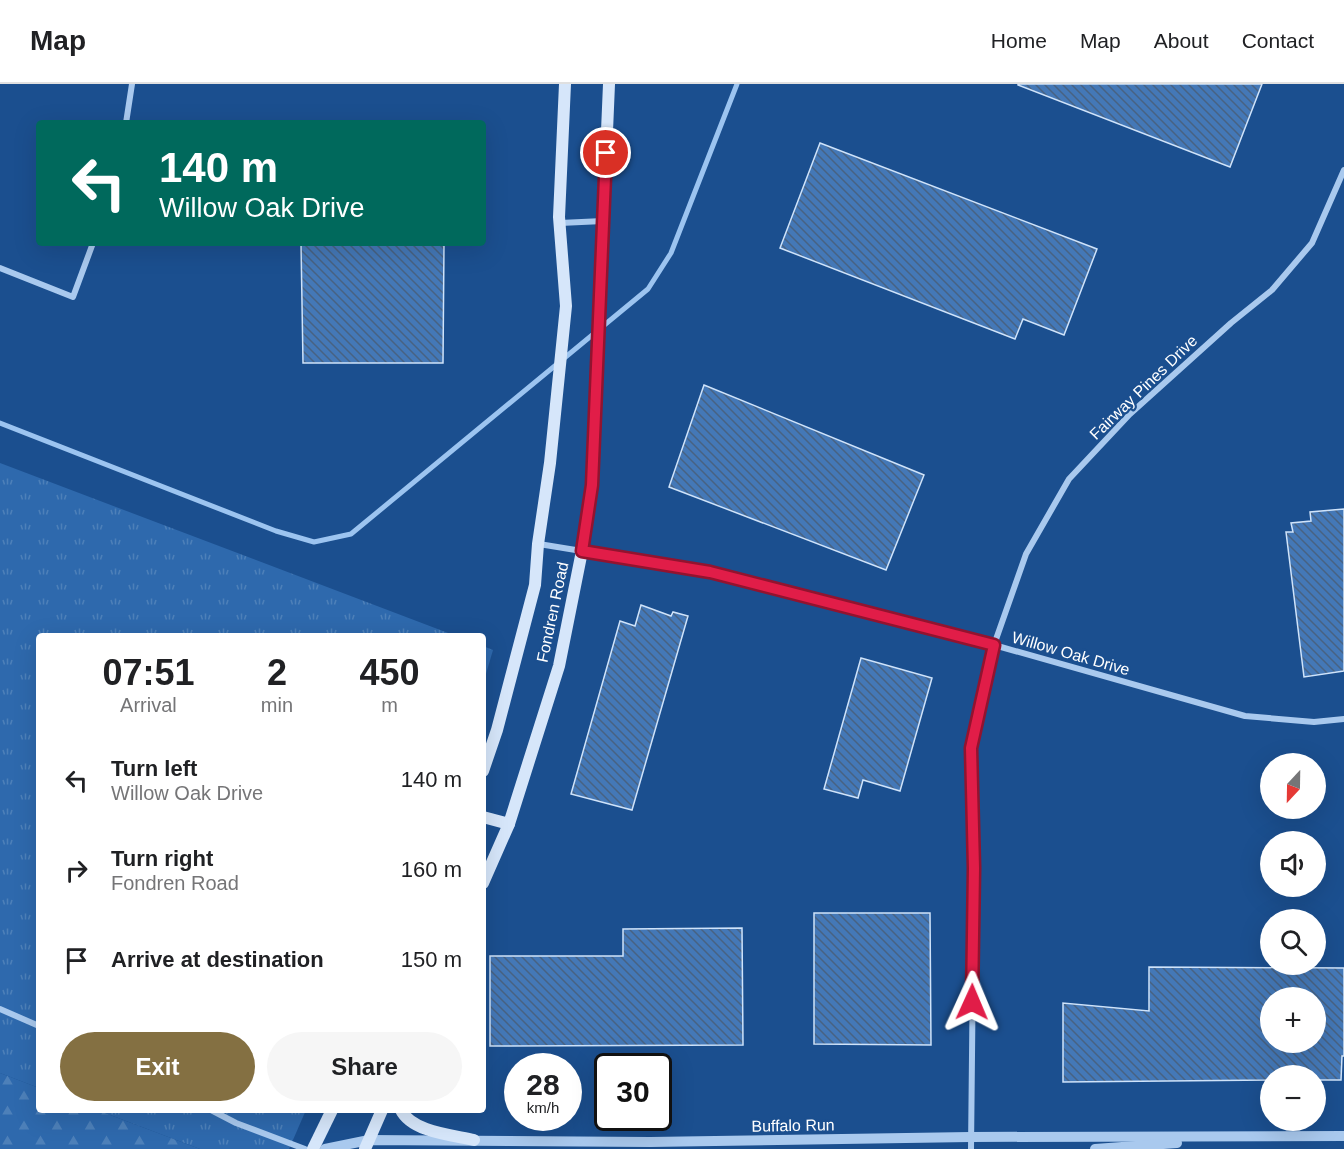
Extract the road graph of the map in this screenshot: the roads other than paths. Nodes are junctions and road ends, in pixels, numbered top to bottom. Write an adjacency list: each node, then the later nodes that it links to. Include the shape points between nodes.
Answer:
1 (132, 84): 4 (street)
2 (565, 84): 7 (main road, Fondren Road)
3 (609, 84): 6 (main road, Fondren Road)
4 (126, 120)
5 (1344, 170): 12 (street, Fairway Pines Drive, via 1312,243 1272,290 1130,414 1069,479 1026,554)
6 (603, 221): 7 (street); 11 (main road, Fondren Road, via 592,485)
7 (560, 223): 10 (main road, Fondren Road, via 566,306)
8 (92, 246): 9 (street, via 74,297)
9 (0, 268)
10 (538, 544): 11 (street, Willow Oak Drive); 14 (main road, Fondren Road, via 535,585)
11 (582, 551): 12 (street, Willow Oak Drive, via 710,572); 16 (main road, Fondren Road, via 559,666)
12 (994, 645): 13 (street, Willow Oak Drive, via 1245,716 1314,722); 26 (street, Fairway Pines Drive, via 971,748 974,868)
13 (1344, 719)
14 (486, 762)
15 (486, 818): 16 (main road)
16 (509, 824): 17 (main road, Fondren Road)
17 (486, 876)
18 (0, 1009): 19 (street)
19 (36, 1025)
20 (217, 1113): 30 (street)
21 (331, 1113): 31 (main road)
22 (381, 1113): 28 (main road)
23 (402, 1113): 27 (main road, via 428,1130)
24 (1261, 1136): 25 (street, Buffalo Run); 26 (street, Buffalo Run); 34 (street, Buffalo Run)
25 (1344, 1136)
26 (970, 1137): 29 (street, Buffalo Run); 33 (street, Fairway Pines Drive)
27 (474, 1140): 28 (street, Buffalo Run); 29 (street, Buffalo Run)
28 (367, 1145): 32 (street, Buffalo Run)
29 (576, 1145)
30 (304, 1149)
31 (313, 1149)
32 (325, 1149)
33 (971, 1149)
34 (1095, 1149)

